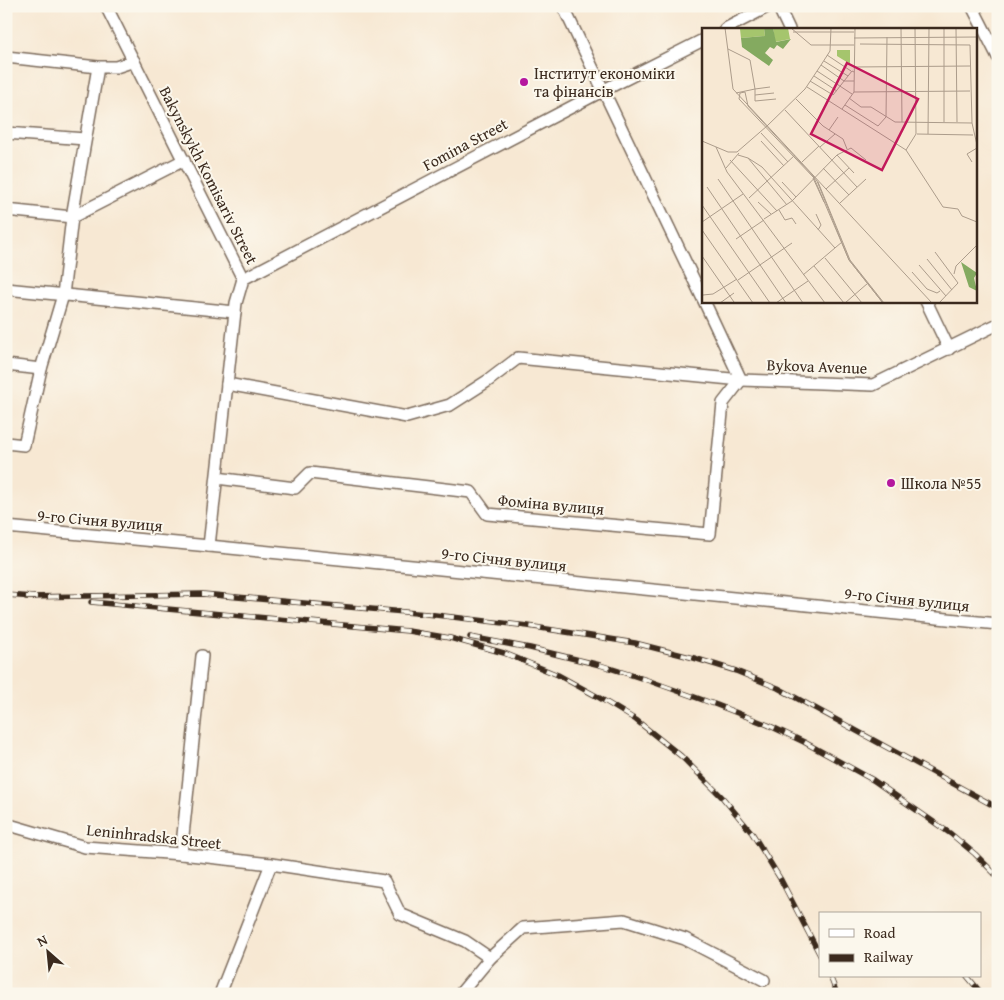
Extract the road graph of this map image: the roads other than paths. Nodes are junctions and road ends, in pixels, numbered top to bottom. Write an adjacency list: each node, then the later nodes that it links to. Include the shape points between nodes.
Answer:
1 (106, 6): 11 (street, Bakynskykh Komisariv Street)
2 (563, 6): 13 (street)
3 (769, 6): 6 (street)
4 (778, 6): 7 (street)
5 (972, 6): 9 (street)
6 (727, 28)
7 (789, 28)
8 (702, 41): 13 (street, Fomina Street)
9 (998, 56)
10 (6, 57): 12 (street)
11 (134, 62): 12 (street); 16 (street, Bakynskykh Komisariv Street)
12 (98, 67): 15 (street)
13 (604, 90): 19 (street, Fomina Street); 22 (street)
14 (6, 132): 15 (street)
15 (85, 139): 18 (street)
16 (184, 160): 18 (street); 19 (street, Bakynskykh Komisariv Street)
17 (6, 210): 18 (street)
18 (72, 217): 21 (street)
19 (243, 279): 25 (street, Bakynskykh Komisariv Street)
20 (6, 289): 21 (street)
21 (63, 295): 25 (street); 29 (street)
22 (702, 298)
23 (704, 302): 30 (street)
24 (926, 302): 27 (street)
25 (235, 312): 31 (street, Bakynskykh Komisariv Street)
26 (998, 324): 27 (street, Bykova Avenue)
27 (949, 349): 30 (street, Bykova Avenue, via 873,385)
28 (6, 365): 29 (street)
29 (41, 369): 32 (street, via 24,445)
30 (741, 380): 31 (street, Bykova Avenue, via 518,358 450,405 407,416); 33 (street, Фоміна вулиця, via 723,404 710,534 487,514 471,492 310,473 296,488)
31 (227, 384): 33 (street, Bakynskykh Komisariv Street)
32 (6, 443)
33 (217, 478): 35 (street, Bakynskykh Komisariv Street)
34 (6, 527): 35 (street, 9-го Січня вулиця)
35 (210, 546): 36 (street, 9-го Січня вулиця)
36 (998, 624)
37 (202, 656): 39 (street)
38 (6, 824): 39 (street, Leninhradska Street, via 85,847)
39 (181, 854): 40 (street, Leninhradska Street)
40 (271, 864): 41 (street, Leninhradska Street, via 384,881 400,914 465,941); 43 (street)
41 (490, 958): 42 (street, via 523,928 624,920 685,939); 44 (street)
42 (764, 980)
43 (220, 994)
44 (460, 994)

